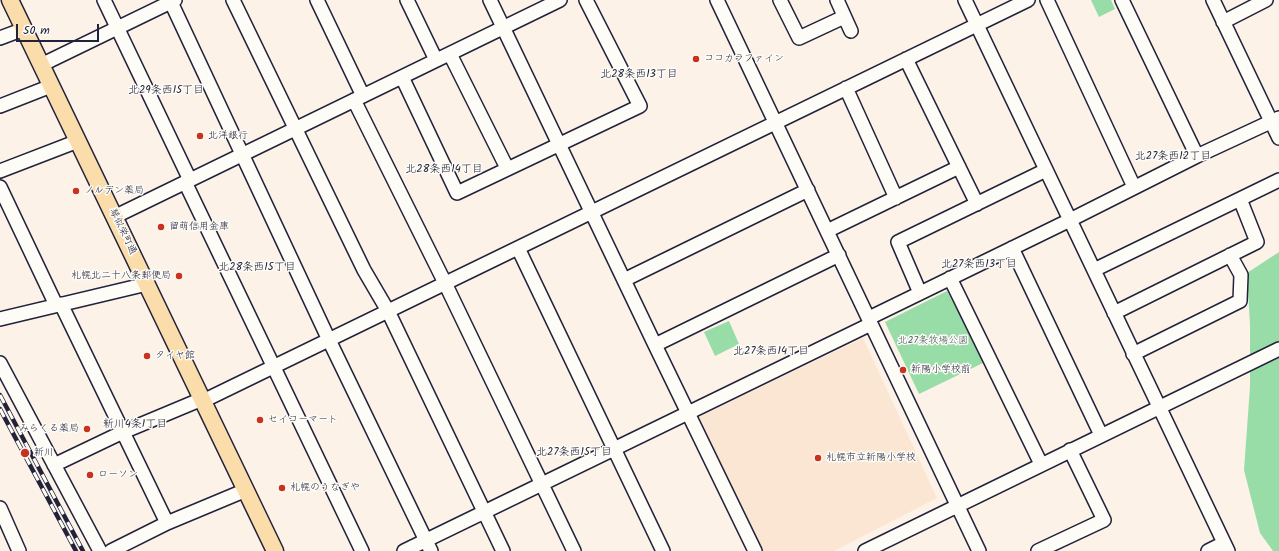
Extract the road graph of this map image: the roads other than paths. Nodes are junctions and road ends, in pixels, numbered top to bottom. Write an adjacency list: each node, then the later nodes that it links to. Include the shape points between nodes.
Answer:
1 (10, 0): 24 (main road, 琴似栄町通)
2 (104, 0): 22 (street)
3 (234, 0): 38 (street)
4 (317, 0): 34 (street)
5 (407, 0): 29 (street)
6 (490, 0): 23 (street)
7 (560, 0): 23 (street)
8 (586, 0): 41 (street, via 640,106)
9 (717, 0): 37 (street)
10 (780, 0): 19 (street, via 799,38)
11 (837, 0): 19 (street)
12 (965, 0): 21 (street)
13 (1028, 0): 21 (street)
14 (1047, 0): 51 (street)
15 (1122, 0): 43 (street)
16 (1213, 0): 20 (street)
17 (1266, 0): 20 (street)
18 (172, 1): 22 (street); 42 (street)
19 (844, 16): 25 (street)
20 (1223, 22): 36 (street)
21 (977, 25): 28 (street); 46 (street)
22 (118, 28): 30 (street); 49 (street)
23 (504, 28): 27 (street); 41 (street)
24 (24, 29): 26 (street); 30 (main road, 琴似栄町通)
25 (851, 31)
26 (0, 38)
27 (450, 54): 29 (street); 45 (street)
28 (906, 59): 33 (street); 44 (street)
29 (436, 60): 31 (street)
30 (41, 65): 32 (main road, 琴似栄町通)
31 (402, 77): 34 (street); 45 (street, via 457,193)
32 (51, 86): 35 (street); 40 (main road, 琴似栄町通)
33 (846, 88): 37 (street); 53 (street)
34 (358, 98): 38 (street); 67 (street)
35 (0, 106)
36 (1275, 120): 39 (street); 43 (street)
37 (776, 122): 52 (street); 56 (street)
38 (296, 128): 42 (street); 71 (street, via 364,270)
39 (1279, 138)
40 (78, 141): 47 (street); 57 (main road, 琴似栄町通)
41 (559, 144): 45 (street); 56 (street)
42 (242, 155): 49 (street); 75 (street)
43 (1197, 156): 51 (street)
44 (959, 167): 53 (street); 55 (street)
45 (507, 168)
46 (1046, 170): 55 (street); 58 (street)
47 (0, 171)
48 (1279, 180): 54 (street)
49 (187, 181): 57 (street); 80 (street)
50 (0, 187): 70 (street)
51 (1134, 187): 58 (street)
52 (808, 190): 59 (street); 66 (street)
53 (896, 198): 59 (street)
54 (1240, 199): 63 (street, via 1257,242); 64 (street)
55 (977, 204): 69 (street, via 898,242)
56 (592, 212): 60 (street); 66 (street)
57 (114, 217): 68 (main road, 琴似栄町通)
58 (1070, 220): 61 (street); 64 (street)
59 (827, 231): 62 (street)
60 (518, 248): 67 (street); 86 (street)
61 (1012, 248): 65 (street); 85 (street)
62 (839, 255): 74 (street); 76 (street)
63 (1230, 255): 72 (street); 78 (street, via 1241,275 1240,301)
64 (1094, 270): 72 (street)
65 (950, 278): 69 (street); 88 (street)
66 (624, 280): 76 (street)
67 (445, 283): 71 (street); 90 (street)
68 (147, 284): 70 (street); 81 (main road, 琴似栄町通)
69 (920, 292): 74 (street)
70 (58, 305): 73 (street); 84 (street)
71 (388, 311): 75 (street); 94 (street)
72 (1114, 313): 78 (street)
73 (0, 319)
74 (870, 321): 83 (street); 92 (street)
75 (329, 340): 80 (street); 96 (street)
76 (655, 345): 83 (street)
77 (1279, 349): 82 (street)
78 (1133, 354): 82 (street)
79 (0, 363): 89 (street)
80 (273, 367): 81 (street); 102 (street)
81 (202, 400): 84 (street); 91 (main road, 琴似栄町通)
82 (1159, 407): 85 (street); 97 (street)
83 (688, 412): 86 (street); 107 (street)
84 (123, 432): 89 (street); 95 (street)
85 (1101, 435): 87 (street)
86 (614, 449): 90 (street); 106 (street)
87 (1070, 450): 88 (street); 110 (street, via 1104,520)
88 (1041, 464): 92 (street)
89 (54, 465): 99 (street)
90 (542, 484): 94 (street); 105 (street)
91 (246, 490): 95 (street); 101 (main road, 琴似栄町通)
92 (958, 505): 108 (street); 109 (street)
93 (0, 508): 98 (street)
94 (484, 512): 96 (street); 104 (street)
95 (167, 523): 100 (street)
96 (428, 546): 103 (street)
97 (1226, 547): 111 (street)
98 (19, 551)
99 (100, 551)
100 (111, 551)
101 (275, 551)
102 (362, 551)
103 (404, 551)
104 (503, 551)
105 (574, 551)
106 (663, 551)
107 (755, 551)
108 (865, 551)
109 (979, 551)
110 (1038, 551)
111 (1208, 551)

